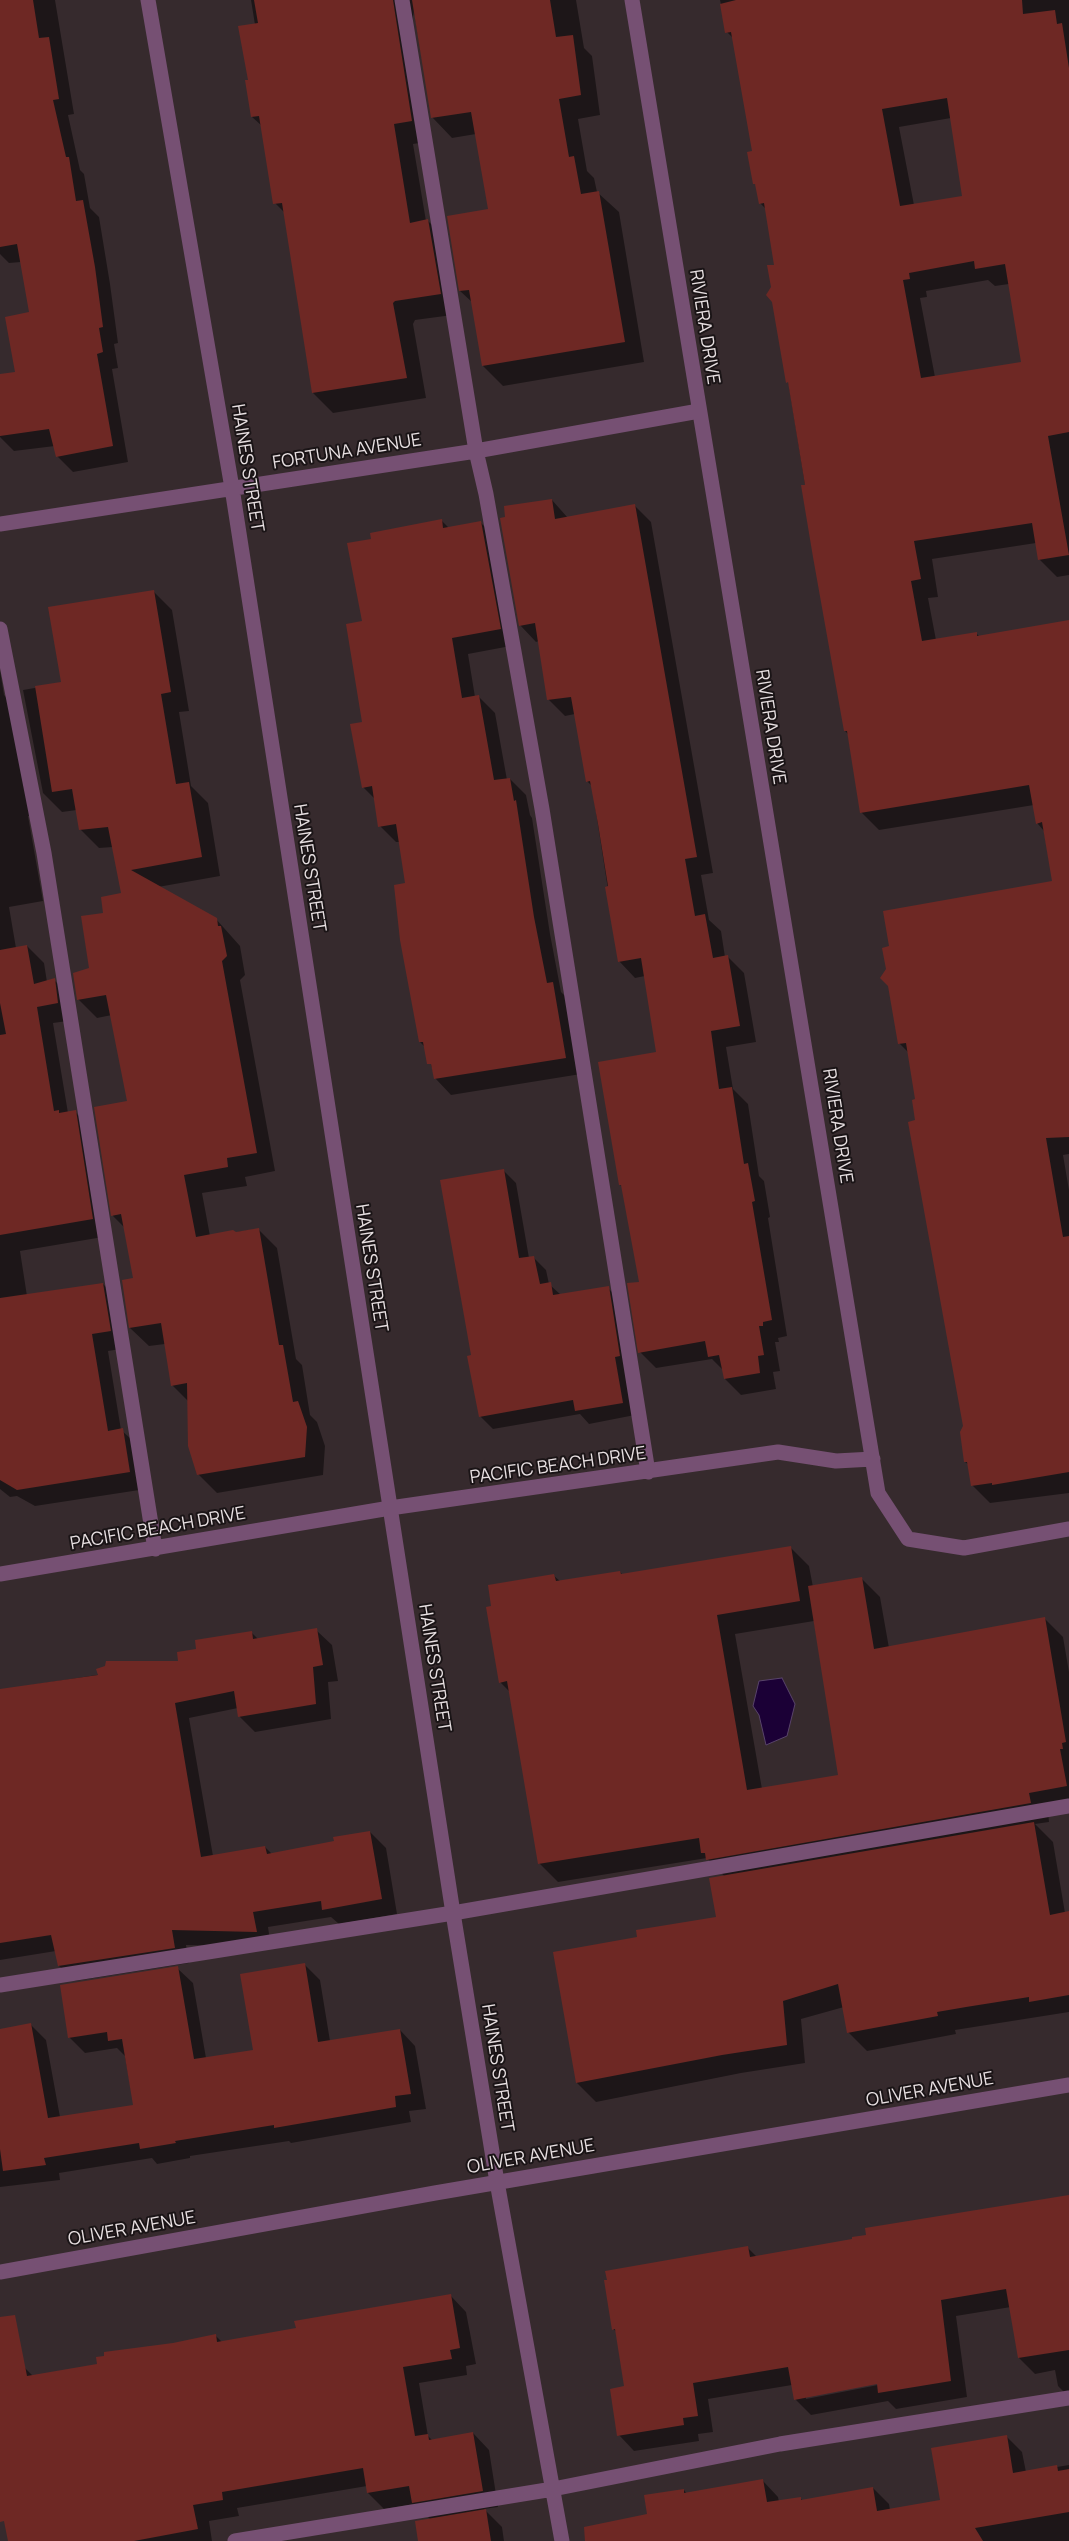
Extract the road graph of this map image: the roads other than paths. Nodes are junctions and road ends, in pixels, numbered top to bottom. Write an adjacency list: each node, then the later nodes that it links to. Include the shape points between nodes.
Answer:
1 (148, 0): 6 (street, HAINES STREET)
2 (402, 0): 5 (street)
3 (632, 0): 4 (street, RIVIERA DRIVE)
4 (699, 411): 5 (street, FORTUNA AVENUE); 9 (street, RIVIERA DRIVE)
5 (476, 451): 6 (street, FORTUNA AVENUE); 10 (street, via 542,809)
6 (232, 488): 7 (street, FORTUNA AVENUE); 11 (street, HAINES STREET)
7 (0, 524)
8 (0, 630): 13 (street, via 44,853)
9 (873, 1459): 10 (street, PACIFIC BEACH DRIVE, via 836,1461 778,1452); 12 (street, via 878,1493 908,1539 964,1548)
10 (648, 1472): 11 (street, PACIFIC BEACH DRIVE)
11 (390, 1508): 13 (street, PACIFIC BEACH DRIVE); 16 (street, HAINES STREET)
12 (1069, 1529)
13 (155, 1549): 14 (street, PACIFIC BEACH DRIVE)
14 (0, 1574)
15 (1069, 1806): 16 (street)
16 (453, 1914): 17 (street); 19 (street, HAINES STREET)
17 (0, 1985)
18 (1069, 2085): 19 (street, OLIVER AVENUE)
19 (497, 2182): 20 (street, OLIVER AVENUE); 22 (street, HAINES STREET)
20 (0, 2272)
21 (1069, 2398): 22 (street, via 780,2444)
22 (553, 2489): 23 (street); 24 (street, HAINES STREET)
23 (235, 2541)
24 (562, 2541)

